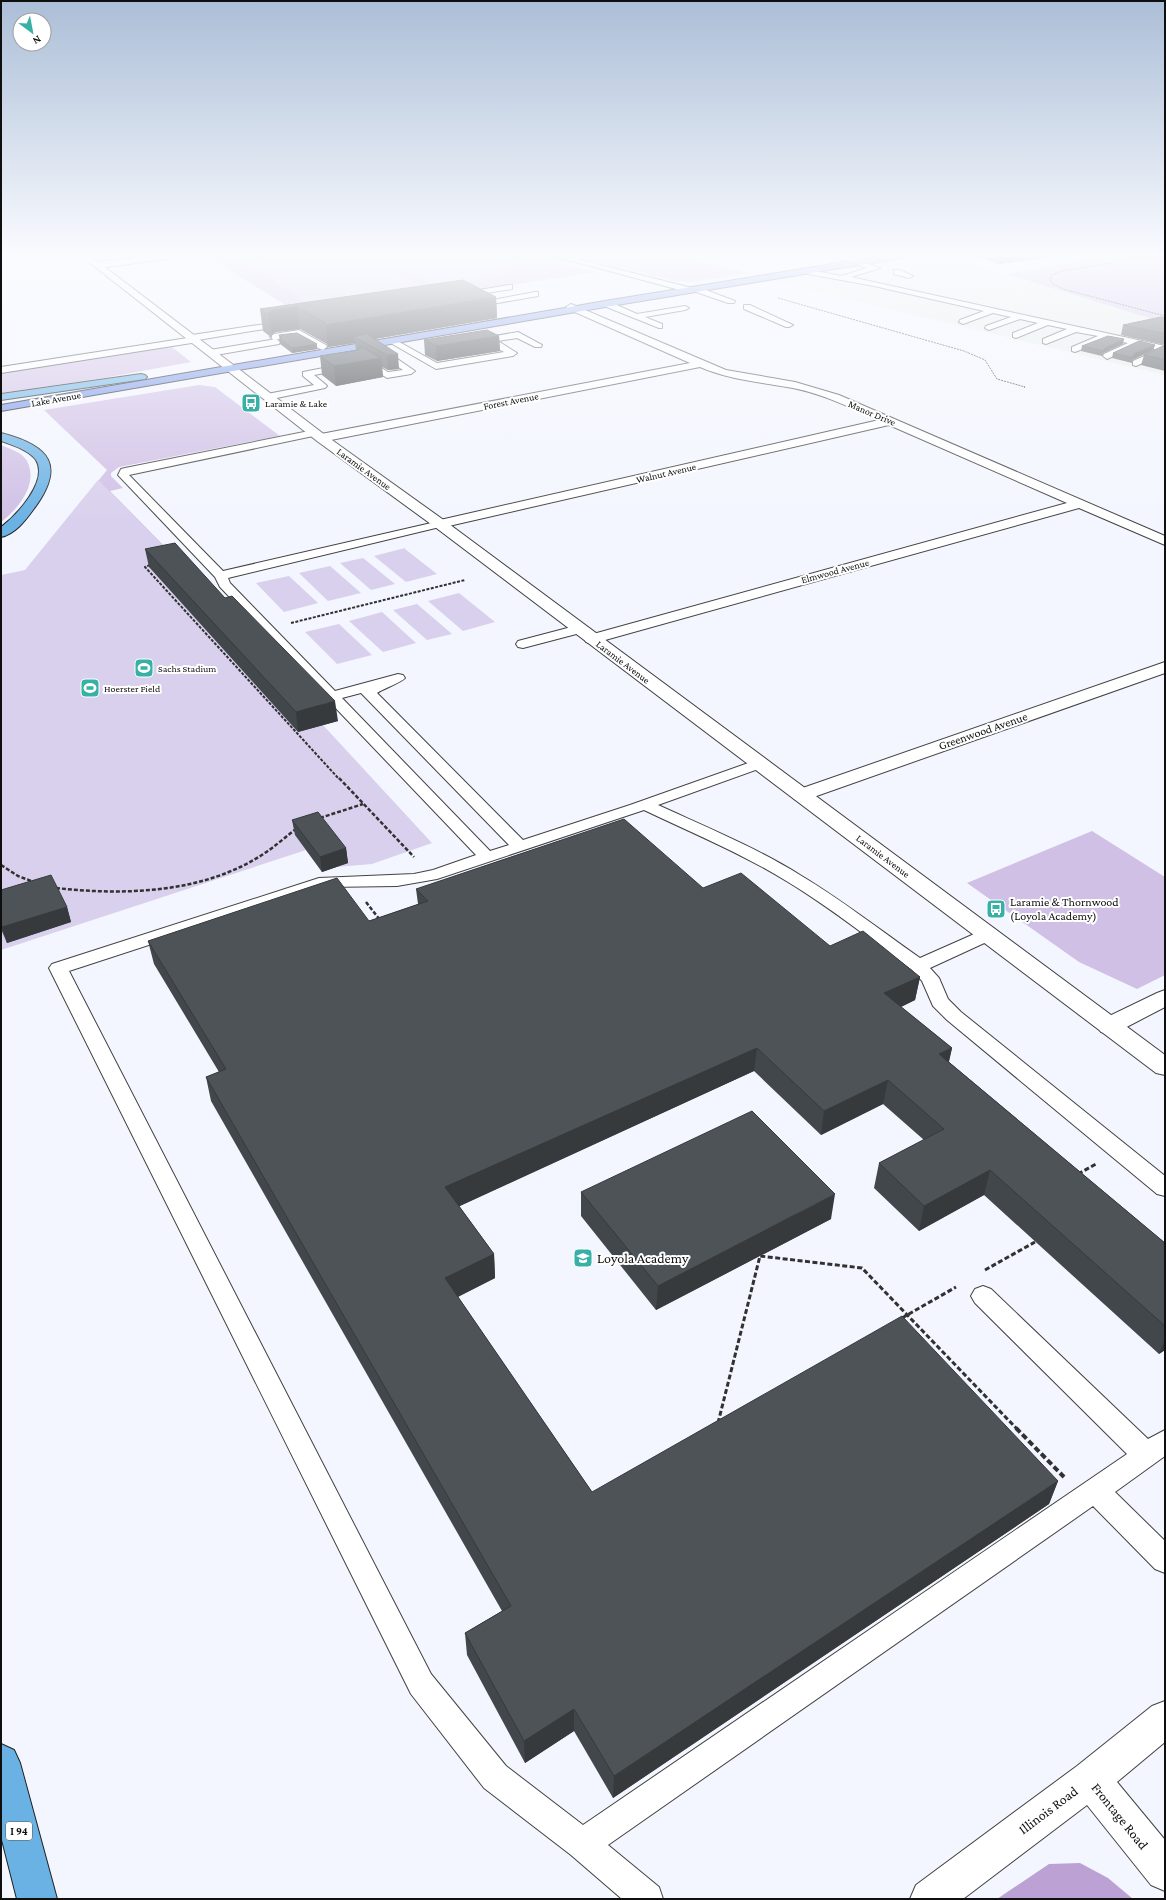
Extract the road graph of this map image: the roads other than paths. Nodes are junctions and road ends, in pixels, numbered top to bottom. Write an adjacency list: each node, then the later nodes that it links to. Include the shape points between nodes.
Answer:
1 (164, 344): 30 (street)
2 (199, 344): 22 (street, Laramie Avenue)
3 (264, 344): 16 (lane)
4 (274, 344): 16 (lane)
5 (302, 344): 17 (lane)
6 (314, 344): 17 (lane)
7 (347, 344): 17 (main road, Lake Avenue)
8 (380, 344): 15 (main road, Lake Avenue)
9 (394, 344): 23 (lane)
10 (496, 344): 23 (lane, via 513,352 436,366)
11 (653, 344): 26 (street, Manor Drive)
12 (1088, 344): 18 (lane)
13 (1134, 344): 24 (lane)
14 (1139, 344): 20 (lane)
15 (371, 345): 19 (main road, Lake Avenue); 19 (lane, via 411,371 387,375)
16 (269, 346): 17 (main road, Lake Avenue); 22 (lane); 28 (main road, Lake Avenue)
17 (319, 348): 19 (main road, Lake Avenue); 28 (main road, Lake Avenue); 29 (lane)
18 (1075, 349)
19 (345, 350)
20 (1165, 350): 25 (lane)
21 (428, 351): 23 (lane)
22 (210, 353): 28 (street, Laramie Avenue)
23 (413, 353)
24 (1106, 356)
25 (1136, 363)
26 (700, 364): 36 (street, Manor Drive, via 739,377 795,385 822,392); 37 (street, Forest Avenue)
27 (360, 365): 29 (lane)
28 (228, 366): 31 (main road, Lake Avenue); 33 (street, Laramie Avenue); 35 (main road, Lake Avenue)
29 (343, 368): 33 (lane, via 306,374 322,386)
30 (1, 370)
31 (141, 377): 32 (highway); 34 (main road, Lake Avenue)
32 (1, 396)
33 (267, 397): 37 (street, Laramie Avenue)
34 (1, 401)
35 (1, 408)
36 (892, 421): 39 (street, Manor Drive); 40 (street, Walnut Avenue)
37 (318, 436): 40 (street, Laramie Avenue); 43 (lane, via 125,471 123,476)
38 (1, 437): 41 (highway, via 27,446 45,464 47,475 42,488 20,518)
39 (1079, 504): 42 (street, Manor Drive); 44 (street, Elmwood Avenue)
40 (440, 524): 43 (lane); 44 (street, Laramie Avenue)
41 (1, 533)
42 (1165, 541)
43 (221, 576): 49 (lane, via 224,584)
44 (585, 634): 45 (lane); 50 (street, Laramie Avenue)
45 (523, 644)
46 (1165, 667): 51 (street, Greenwood Avenue)
47 (398, 678): 48 (lane)
48 (383, 683): 49 (lane); 53 (lane, via 368,692 371,696)
49 (331, 695): 54 (lane)
50 (759, 764): 51 (street, Laramie Avenue); 52 (lane)
51 (801, 795): 55 (street, Laramie Avenue)
52 (645, 805): 53 (lane); 56 (lane, via 740,849 794,878)
53 (521, 847): 54 (lane)
54 (488, 858): 68 (lane, via 431,876 397,881 325,882 58,968 421,1684 495,1777)
55 (987, 935): 56 (lane); 58 (street, Laramie Avenue)
56 (918, 966): 60 (lane, via 930,978 940,1002 954,1016)
57 (1165, 998): 58 (street)
58 (1109, 1026): 59 (street, Laramie Avenue)
59 (1165, 1068)
60 (1165, 1188)
61 (982, 1284): 62 (lane)
62 (1155, 1449): 63 (lane)
63 (1089, 1494): 64 (lane); 68 (lane)
64 (1165, 1560)
65 (1165, 1720): 67 (street, Illinois Road)
66 (1, 1763): 70 (highway, I 94)
67 (1090, 1779): 69 (street, Frontage Road); 72 (street, Illinois Road)
68 (582, 1844): 71 (lane)
69 (1165, 1871)
70 (37, 1899)
71 (647, 1899)
72 (930, 1899)

